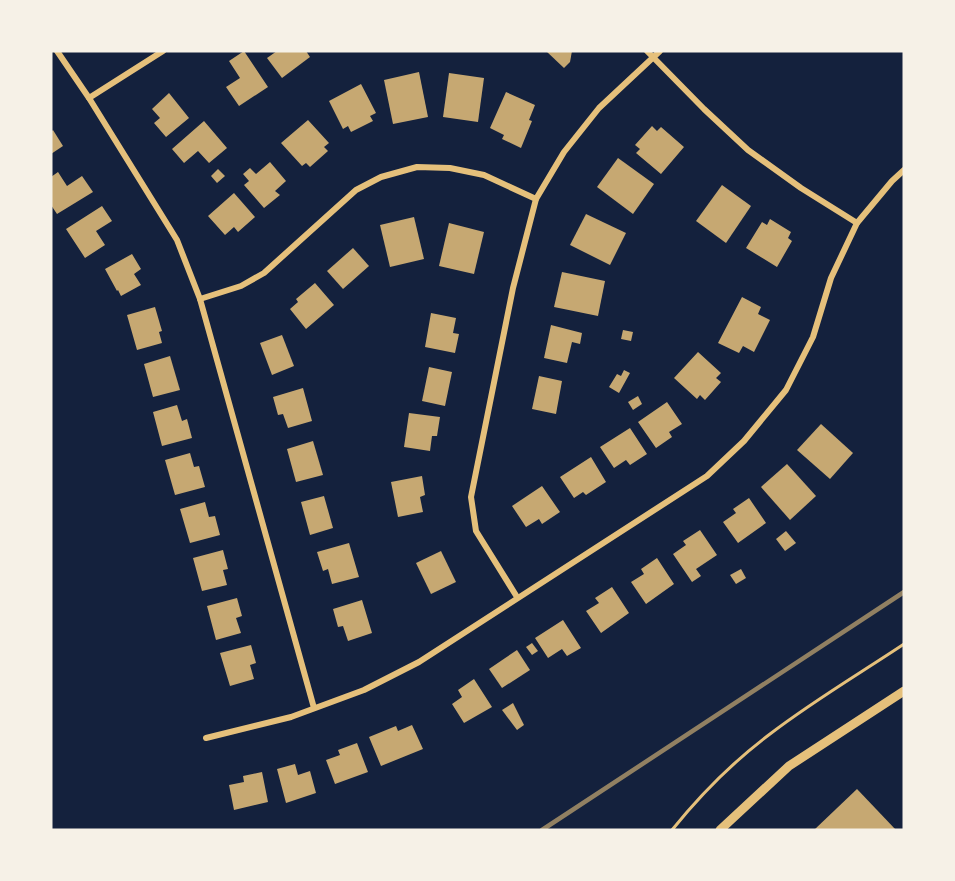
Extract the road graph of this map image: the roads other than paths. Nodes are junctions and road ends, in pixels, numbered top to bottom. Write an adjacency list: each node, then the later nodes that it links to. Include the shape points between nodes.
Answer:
1 (57, 51): 6 (street)
2 (163, 51): 6 (street)
3 (647, 51): 5 (street)
4 (660, 51): 5 (street)
5 (653, 57): 8 (street, via 599,108 564,152); 9 (street, via 748,150)
6 (89, 98): 10 (street, via 177,240)
7 (904, 170): 9 (street)
8 (537, 200): 10 (street, via 484,175 450,168 417,167 381,177 356,190 264,273 241,286); 11 (street, via 513,288 471,497 476,531)
9 (858, 223): 11 (street, via 831,278 813,337 786,390 744,441 707,476)
10 (200, 299): 13 (street)
11 (517, 597): 13 (street, via 419,662 364,690)
12 (904, 691): 15 (street, via 789,766)
13 (314, 708): 14 (street)
14 (206, 738)
15 (720, 830)

